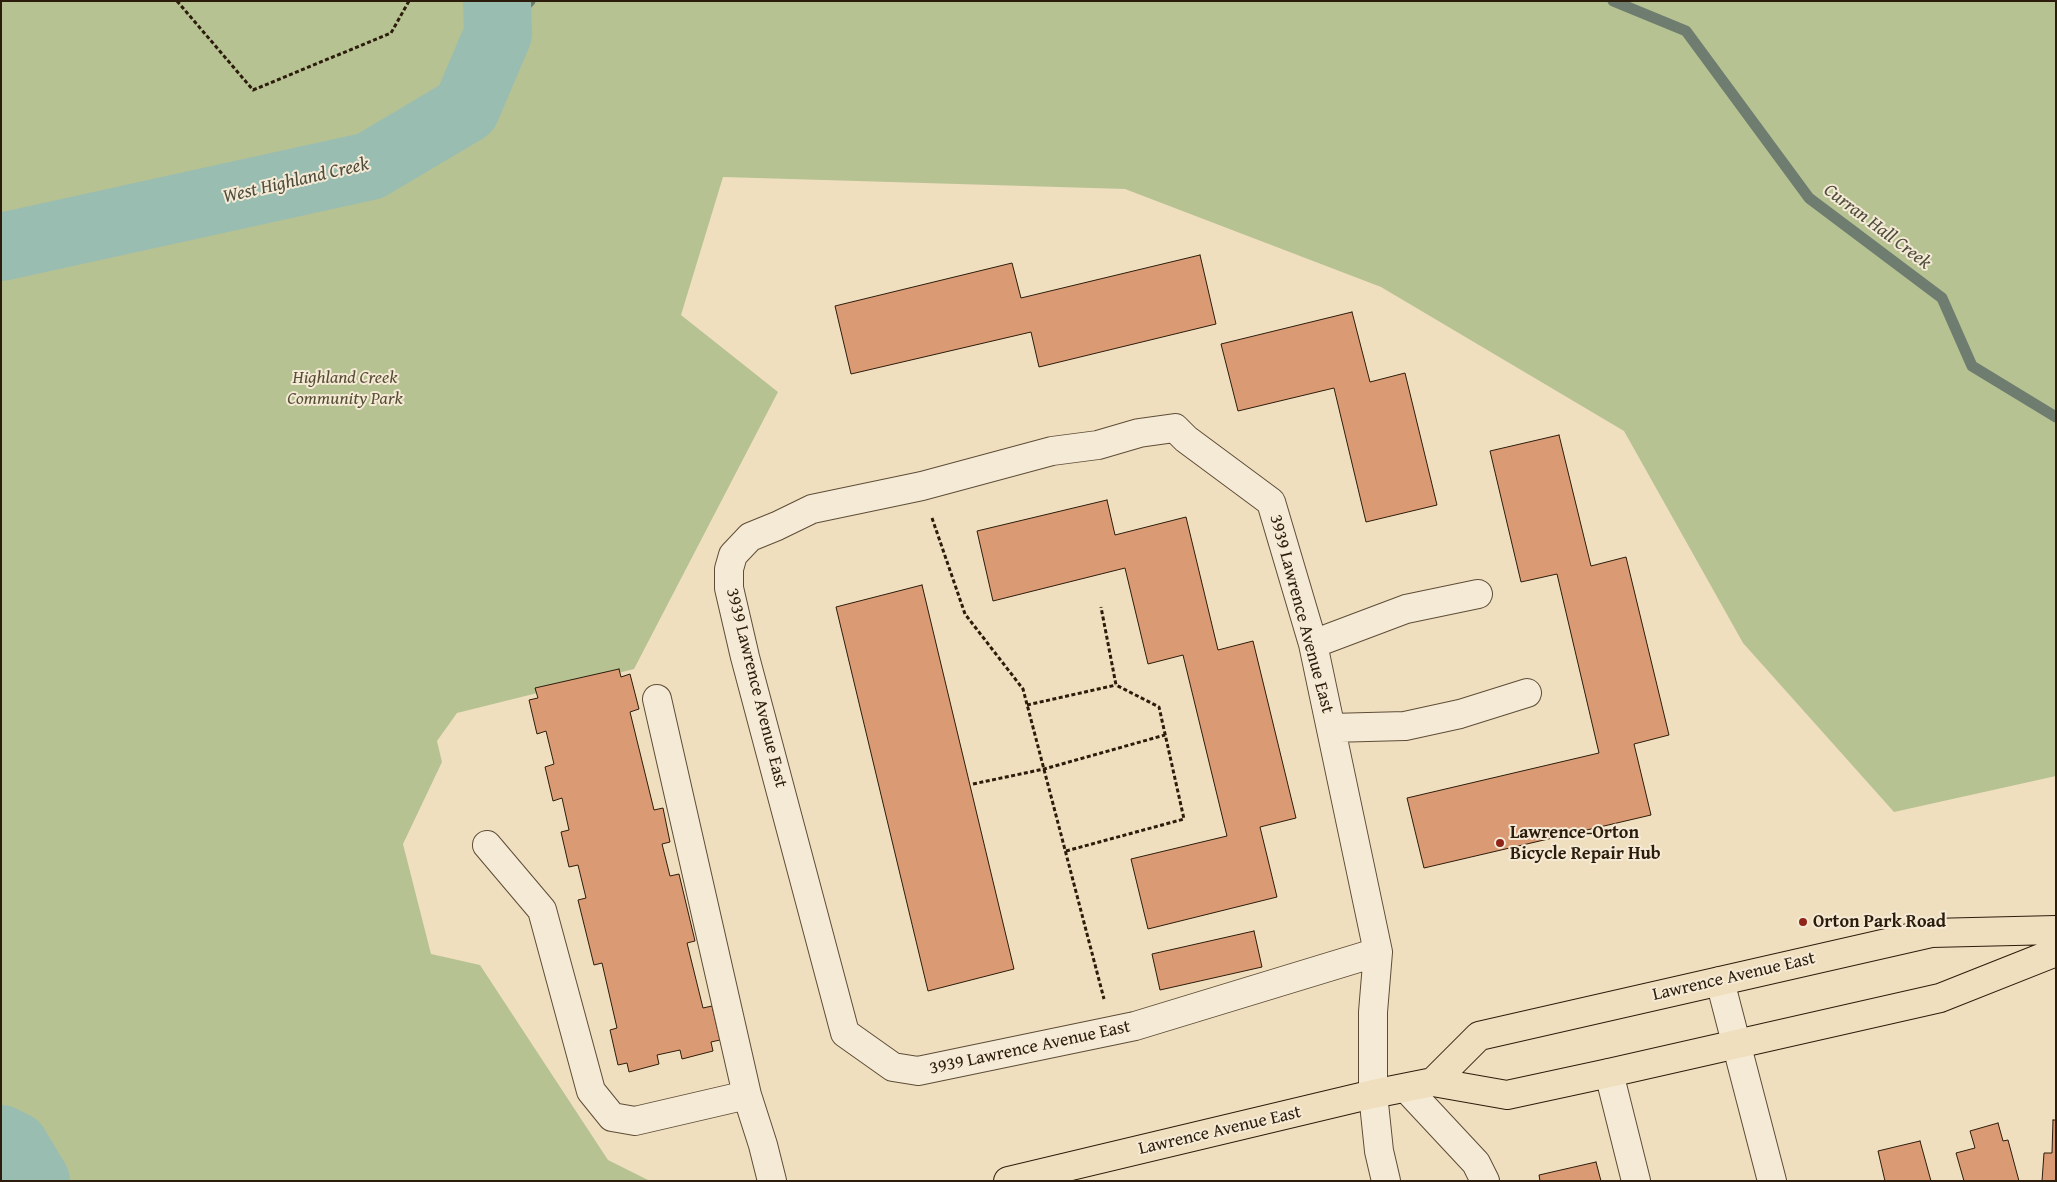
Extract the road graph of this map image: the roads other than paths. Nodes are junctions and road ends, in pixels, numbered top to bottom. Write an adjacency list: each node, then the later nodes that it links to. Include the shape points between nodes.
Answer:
1 (1478, 594): 2 (street, via 1406,609)
2 (1313, 644): 5 (street, 3939 Lawrence Avenue East); 8 (street, 3939 Lawrence Avenue East, via 1271,502 1175,428 1139,433 1098,445 1052,451 922,486 812,509 750,536 733,555 729,569 729,588 745,658 845,1032 893,1067 918,1071 1135,1026)
3 (1527, 693): 5 (street, via 1460,714 1405,726)
4 (657, 699): 16 (street)
5 (1332, 728): 8 (street, 3939 Lawrence Avenue East)
6 (487, 845): 16 (street, via 542,910 591,1091 612,1117 635,1121)
7 (2056, 930): 10 (main road, Lawrence Avenue East, via 1932,933)
8 (1378, 952): 15 (street, 3939 Lawrence Avenue East, via 1373,1012)
9 (2056, 952): 11 (main road, Lawrence Avenue East, via 1940,998)
10 (1720, 981): 11 (street); 13 (main road, Lawrence Avenue East, via 1479,1036)
11 (1736, 1043): 12 (main road, Lawrence Avenue East); 22 (street)
12 (1609, 1073): 13 (main road, Lawrence Avenue East, via 1507,1095); 21 (street)
13 (1433, 1082): 14 (main road, Lawrence Avenue East)
14 (1406, 1088): 15 (main road, Lawrence Avenue East); 20 (street, via 1476,1163)
15 (1373, 1094): 18 (main road, Lawrence Avenue East); 19 (street, 3939 Lawrence Avenue East)
16 (746, 1095): 17 (street)
17 (772, 1181)
18 (1008, 1181)
19 (1386, 1181)
20 (1486, 1181)
21 (1636, 1181)
22 (1772, 1181)

